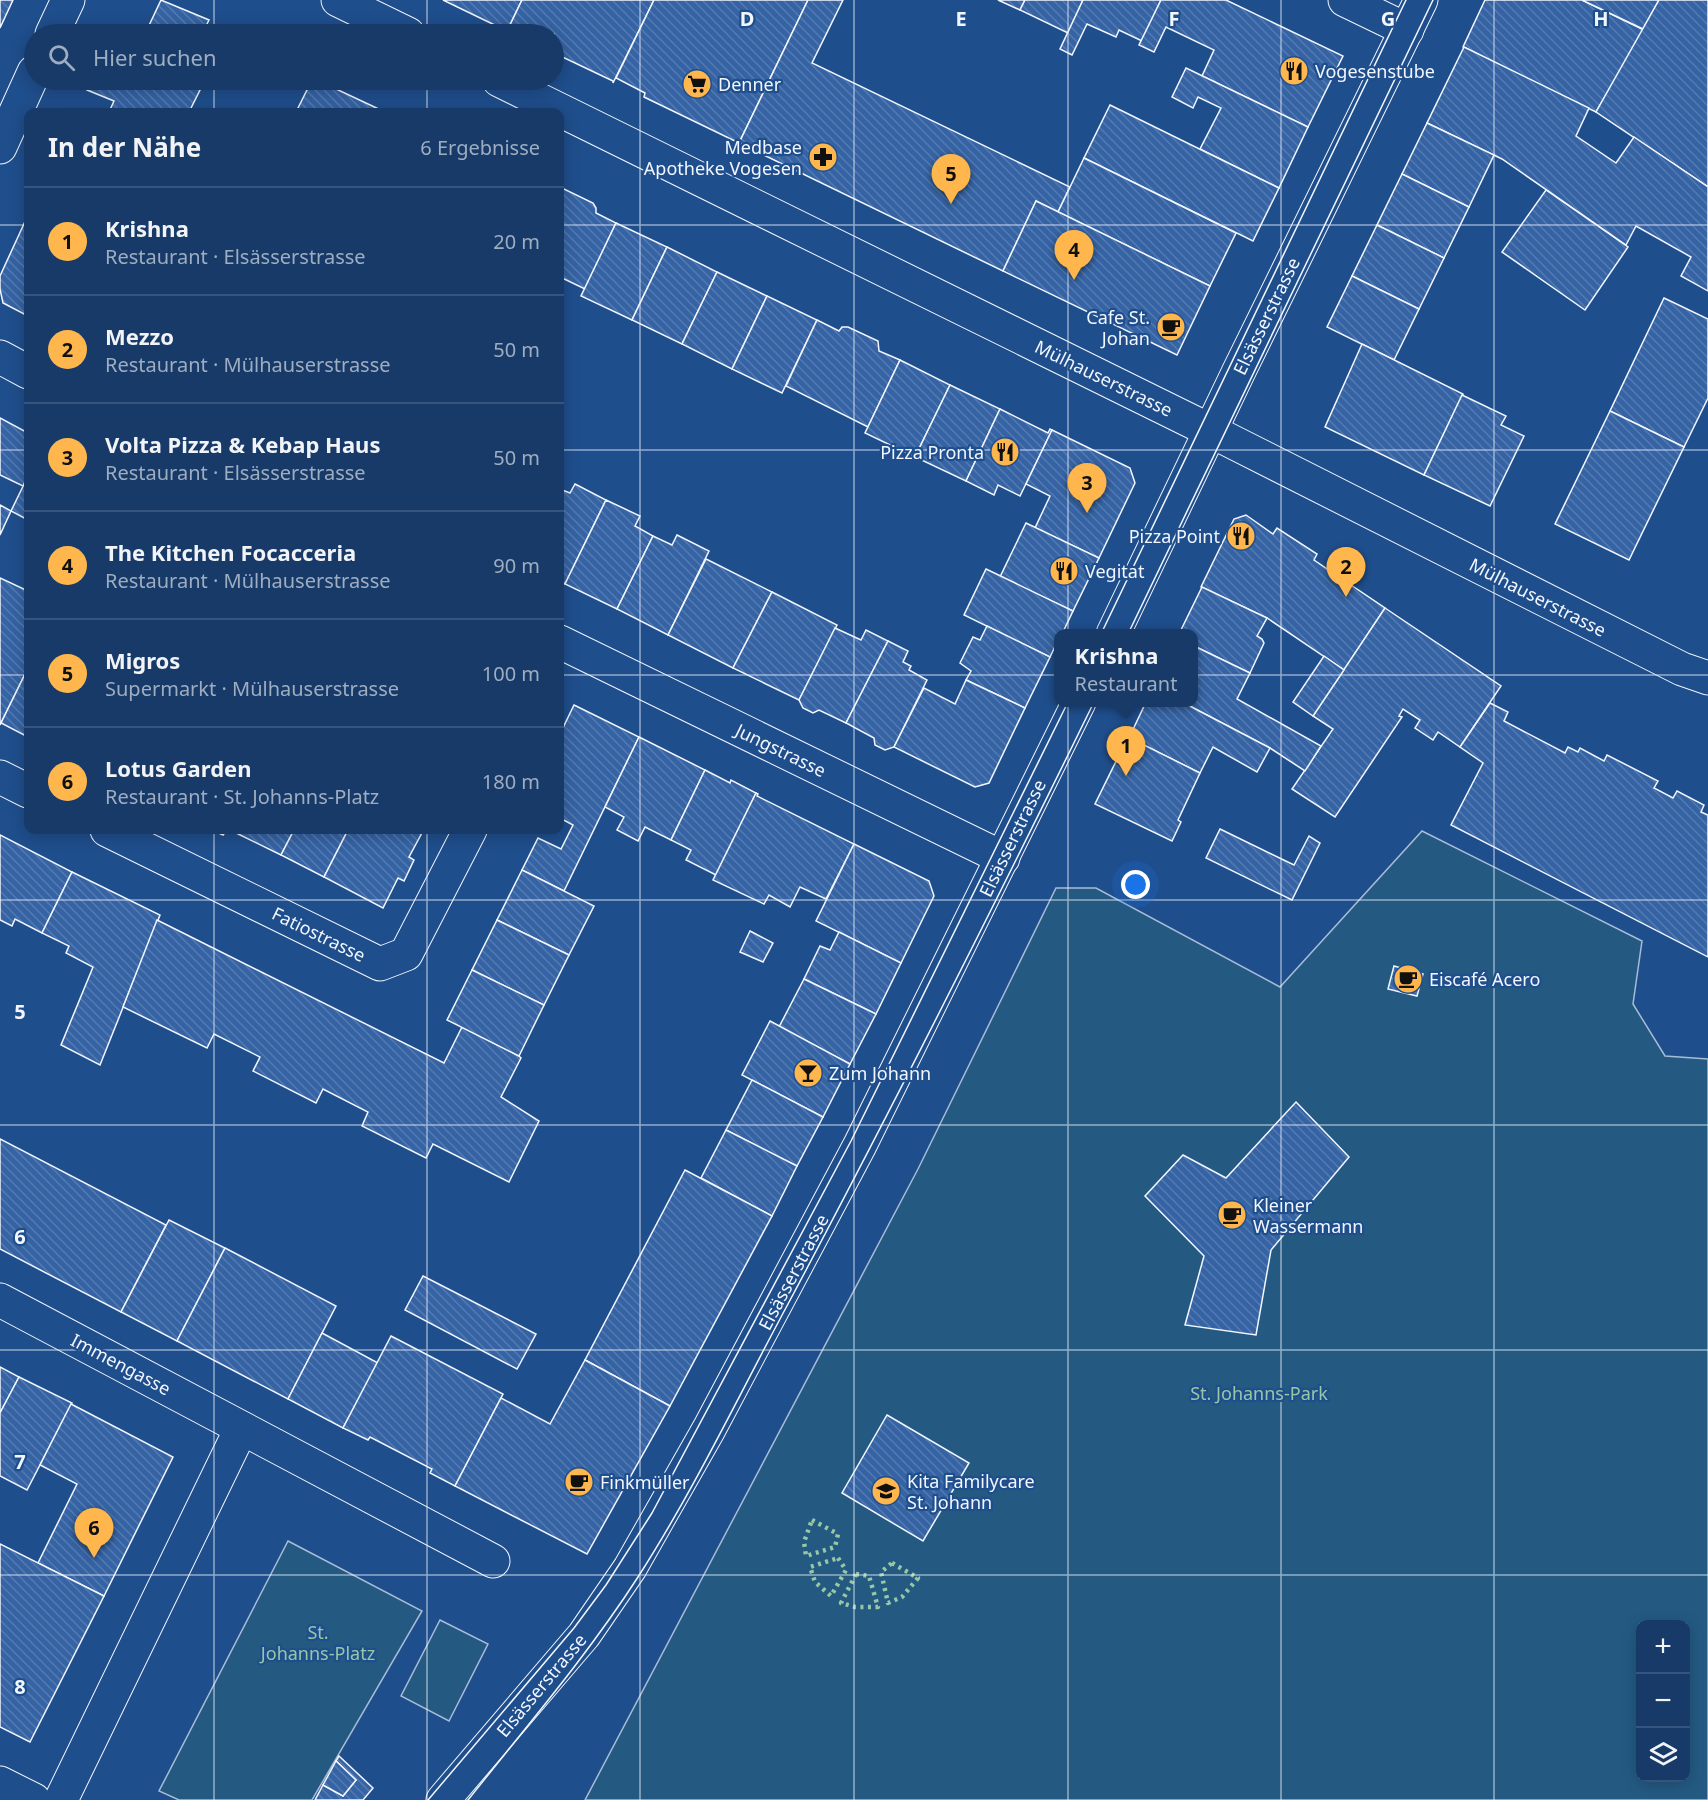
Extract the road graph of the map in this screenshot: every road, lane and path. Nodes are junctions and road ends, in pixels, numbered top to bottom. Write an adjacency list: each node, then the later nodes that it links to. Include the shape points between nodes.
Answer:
1 (68, 0): 5 (street)
2 (338, 0): 6 (street)
3 (1345, 0): 7 (street)
4 (1421, 0): 7 (street, Elsässerstrasse)
5 (57, 24)
6 (387, 24)
7 (1407, 30): 15 (street, Elsässerstrasse)
8 (26, 90): 12 (street)
9 (519, 90): 10 (street, Mülhauserstrasse)
10 (556, 108)
11 (564, 112): 15 (street, Mülhauserstrasse)
12 (0, 147)
13 (0, 357): 14 (street)
14 (24, 370)
15 (1211, 432): 16 (street, Elsässerstrasse); 18 (street, Mülhauserstrasse, via 1682,669)
16 (1115, 629)
17 (564, 647): 24 (street, Jungstrasse)
18 (1708, 678)
19 (1077, 707): 24 (street, Elsässerstrasse)
20 (0, 777): 21 (street)
21 (24, 789)
22 (115, 834): 23 (street, Fatiostrasse, via 380,964 406,954)
23 (468, 834)
24 (1003, 858): 31 (street, Elsässerstrasse, via 854,1156 710,1430 630,1568 584,1635)
25 (0, 1300): 26 (street, Immengasse)
26 (241, 1429): 27 (street); 30 (street)
27 (493, 1561)
28 (0, 1783): 29 (street)
29 (34, 1800)
30 (61, 1800)
31 (443, 1800)

